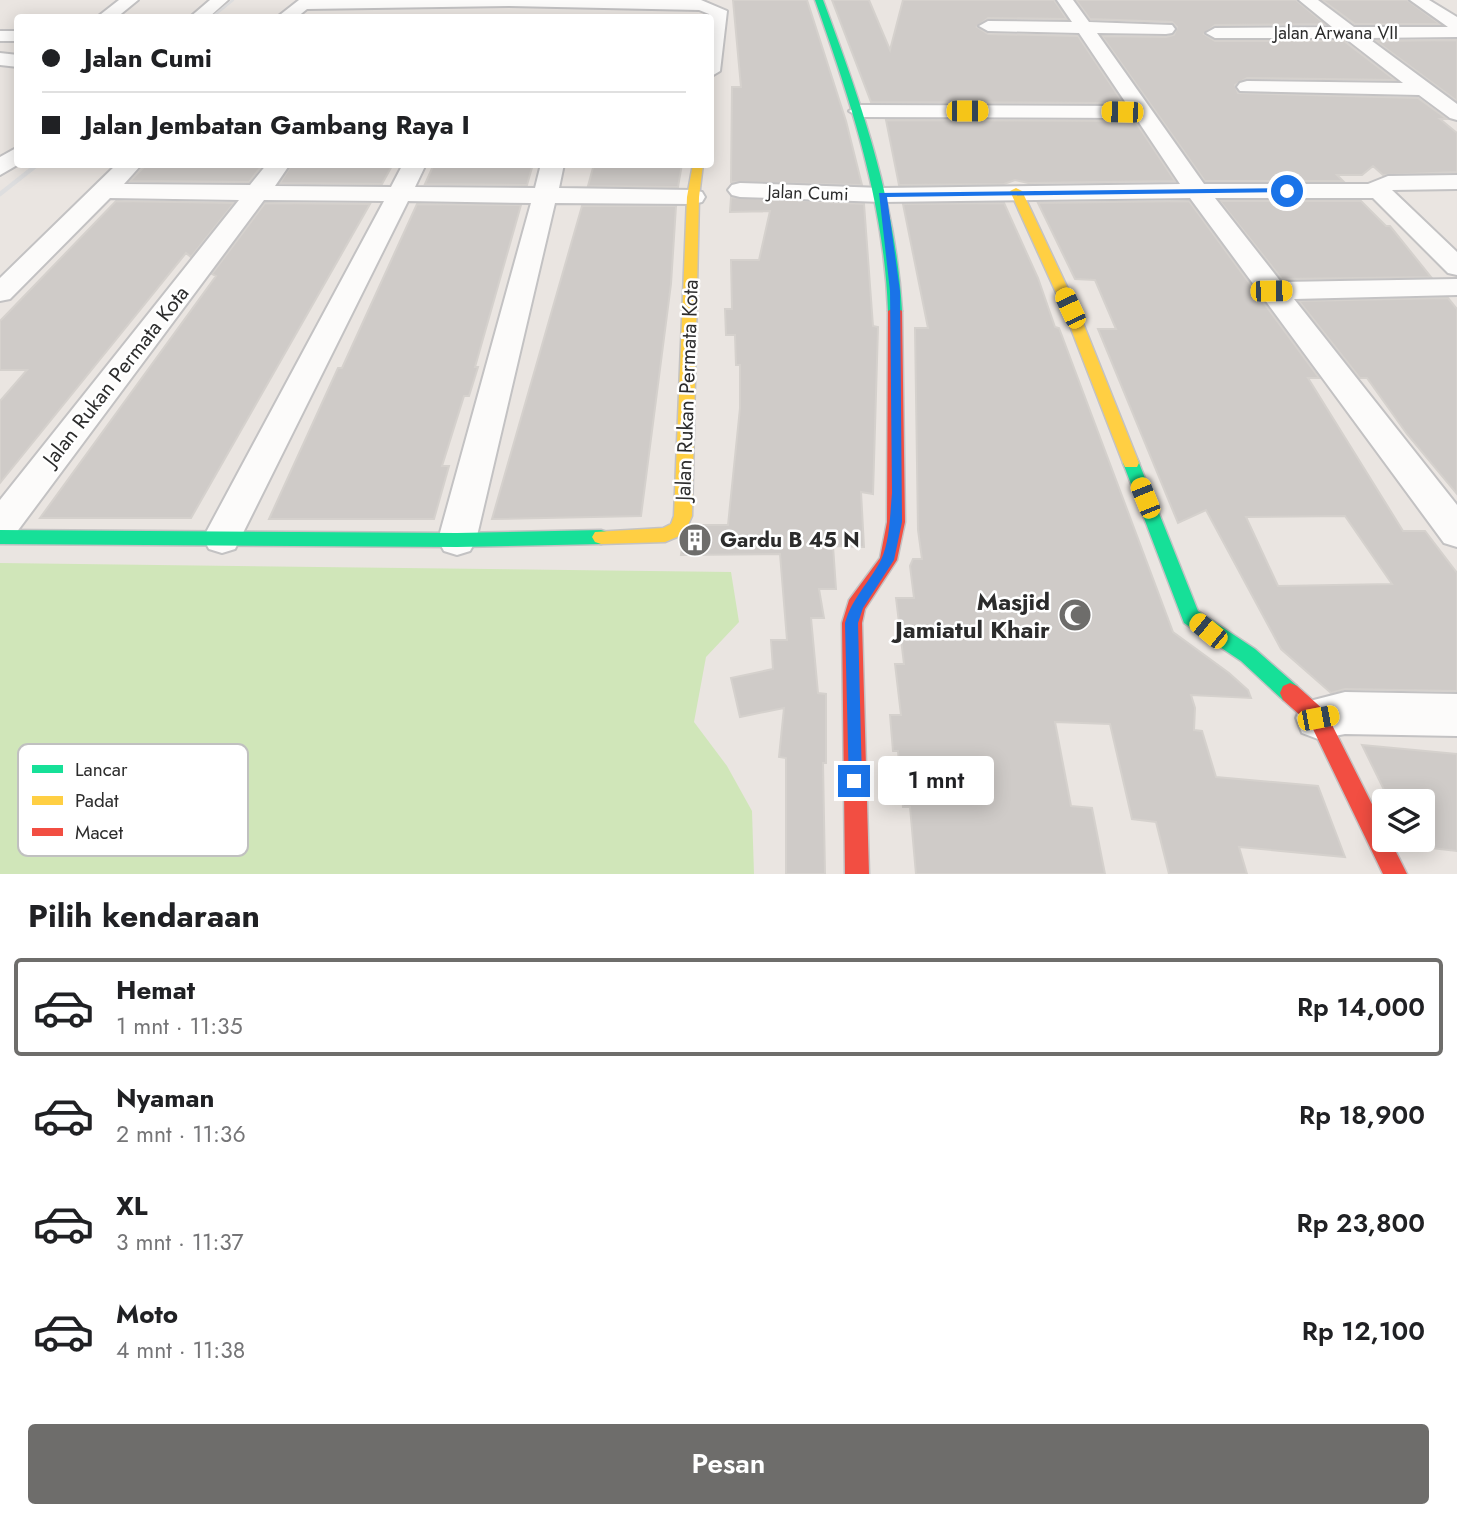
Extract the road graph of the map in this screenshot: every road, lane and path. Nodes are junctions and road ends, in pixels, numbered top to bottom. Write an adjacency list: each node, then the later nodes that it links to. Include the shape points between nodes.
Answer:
1 (130, 0): 10 (street)
2 (220, 0): 11 (street)
3 (819, 0): 24 (street)
4 (1065, 0): 16 (street)
5 (1307, 0): 20 (street)
6 (1418, 0): 14 (street)
7 (509, 1): 8 (street); 9 (street)
8 (401, 2): 12 (street, via 298,5); 13 (street)
9 (607, 10): 21 (street, via 701,5 716,9)
10 (110, 14)
11 (202, 14)
12 (288, 14)
13 (393, 14)
14 (1457, 25)
15 (988, 26): 16 (street)
16 (1084, 28): 17 (street); 25 (street)
17 (1166, 29)
18 (1457, 32): 20 (street, Jalan Arwana VII)
19 (1215, 33): 20 (street, Jalan Arwana VII)
20 (1354, 33): 23 (street)
21 (714, 41)
22 (1247, 87): 23 (street)
23 (1424, 89): 26 (street)
24 (859, 111): 25 (street); 40 (street)
25 (1141, 112): 36 (street)
26 (1457, 114)
27 (14, 157): 28 (street)
28 (0, 168)
29 (127, 168): 30 (street, Jalan Rukan Permata Kota); 37 (street, Jalan Rukan Permata Kota)
30 (270, 176): 31 (street, Jalan Rukan Permata Kota); 37 (street, Jalan Rukan Permata Kota); 45 (street, Jalan Rukan Permata Kota)
31 (407, 178): 32 (street, Jalan Rukan Permata Kota); 48 (street)
32 (548, 180): 33 (street, Jalan Rukan Permata Kota); 49 (street)
33 (696, 180): 49 (street, Jalan Rukan Permata Kota, via 683,516 678,529 665,536)
34 (1457, 182): 39 (street, Jalan Cumi, via 1388,183 1378,186)
35 (740, 190): 40 (street, Jalan Cumi)
36 (1196, 190): 38 (street, Jalan Cumi); 39 (street, Jalan Cumi); 43 (street)
37 (103, 191): 44 (street, Jalan Rukan Permata Kota)
38 (1016, 191): 40 (street, Jalan Cumi); 51 (street, via 1070,308 1191,617 1248,655)
39 (1379, 191): 41 (street)
40 (882, 195): 52 (street, via 895,291 898,493 888,560 856,606 852,623)
41 (1457, 267)
42 (1457, 287): 43 (street)
43 (1271, 291): 46 (street)
44 (0, 293)
45 (0, 527)
46 (1457, 532)
47 (0, 537): 48 (street, Jalan Rukan Permata Kota)
48 (222, 538): 49 (street, Jalan Rukan Permata Kota)
49 (457, 540)
50 (1457, 715): 51 (street, via 1345,713)
51 (1318, 718): 53 (street)
52 (858, 874)
53 (1395, 874)

